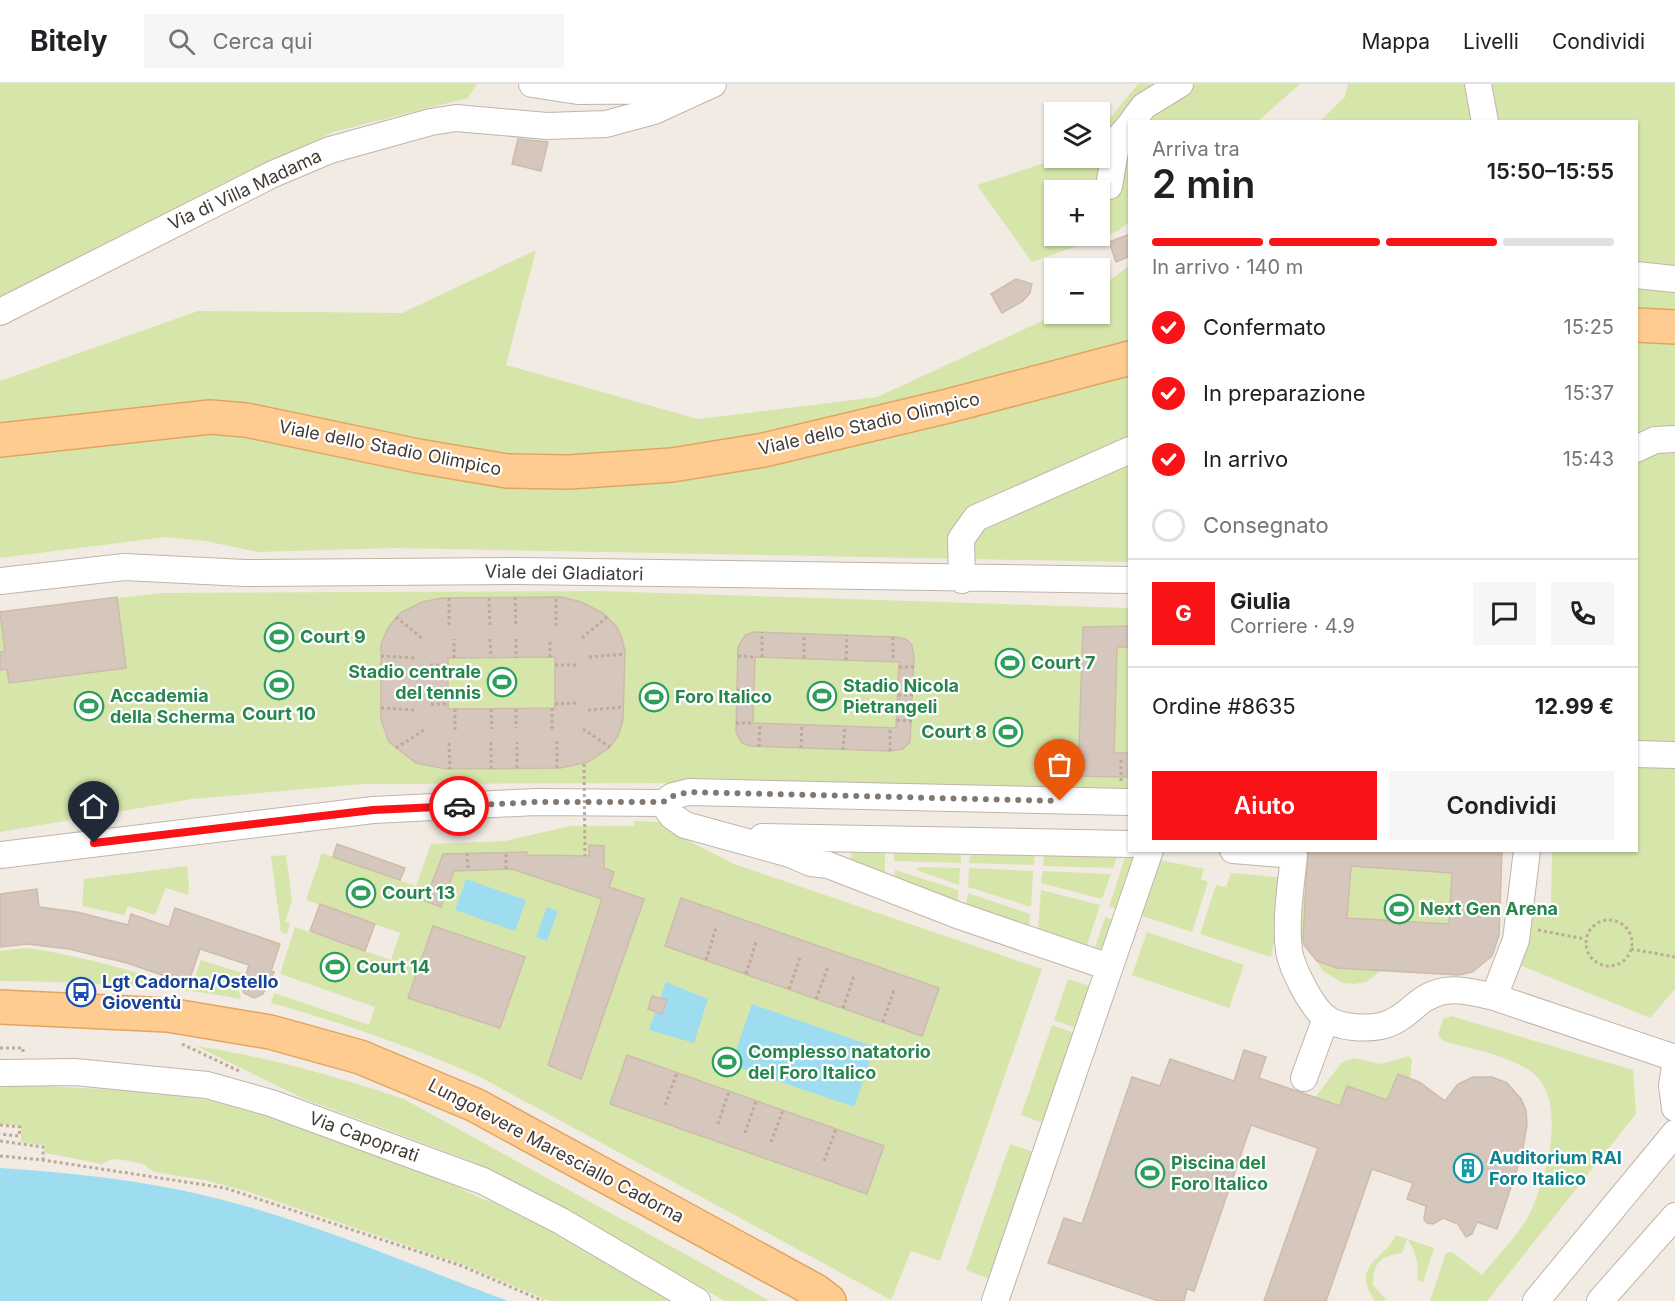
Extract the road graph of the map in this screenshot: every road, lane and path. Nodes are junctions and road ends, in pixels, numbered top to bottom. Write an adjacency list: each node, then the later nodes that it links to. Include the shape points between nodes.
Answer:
1 (532, 84): 4 (street, via 579,91)
2 (1180, 84): 5 (street, via 1144,106)
3 (1478, 84): 6 (street)
4 (707, 87): 9 (street, Via di Villa Madama, via 654,111 606,124 547,126 456,118 339,148 273,174)
5 (1133, 120)
6 (1485, 120)
7 (1128, 127): 8 (street, via 1117,140)
8 (1110, 180)
9 (0, 312)
10 (1638, 325): 11 (main road)
11 (1675, 327)
12 (1128, 359): 14 (main road, Viale dello Stadio Olimpico, via 764,450 672,465 569,472 507,471 246,420 210,417)
13 (1675, 439): 15 (street, via 1655,440)
14 (0, 440)
15 (1638, 448)
16 (1128, 451): 17 (street, via 976,518 961,539)
17 (962, 579): 18 (street, Viale dei Gladiatori); 19 (street, Viale dei Gladiatori, via 519,571 245,573 124,567)
18 (1128, 580)
19 (0, 581)
20 (515, 597): 28 (path)
21 (556, 597): 29 (path)
22 (449, 598): 26 (path)
23 (489, 598): 27 (path)
24 (396, 617): 35 (path)
25 (608, 617): 34 (path)
26 (449, 626)
27 (490, 626)
28 (516, 626)
29 (556, 626)
30 (762, 632): 46 (path)
31 (804, 634): 51 (path)
32 (847, 635): 52 (path)
33 (893, 637): 53 (path)
34 (582, 638)
35 (423, 639)
36 (454, 639): 48 (path)
37 (490, 639): 49 (path)
38 (516, 639): 50 (path)
39 (550, 639): 43 (path)
40 (625, 654): 44 (path)
41 (381, 656): 47 (path)
42 (738, 656): 45 (path)
43 (550, 657)
44 (589, 657)
45 (755, 657)
46 (762, 657)
47 (417, 658)
48 (454, 658)
49 (491, 658)
50 (516, 658)
51 (804, 658)
52 (846, 660)
53 (893, 661)
54 (448, 664): 55 (path)
55 (430, 665)
56 (555, 665): 57 (path)
57 (576, 665)
58 (899, 667): 59 (path)
59 (914, 667)
60 (737, 690): 61 (path)
61 (754, 690)
62 (898, 695): 63 (path)
63 (913, 695)
64 (431, 704): 65 (path)
65 (448, 704)
66 (555, 704): 67 (path)
67 (576, 704)
68 (624, 707): 75 (path)
69 (381, 708): 74 (path)
70 (552, 708): 86 (path)
71 (455, 709): 89 (path)
72 (491, 709): 85 (path)
73 (516, 709): 83 (path)
74 (417, 710)
75 (588, 710)
76 (897, 720): 77 (path)
77 (912, 721)
78 (736, 723): 79 (path)
79 (753, 723)
80 (760, 723): 95 (path)
81 (801, 725): 97 (path)
82 (845, 726): 98 (path)
83 (516, 728)
84 (890, 728): 99 (path)
85 (492, 729)
86 (552, 729)
87 (583, 729): 94 (path)
88 (424, 730): 96 (path)
89 (455, 730)
90 (557, 741): 105 (path)
91 (491, 742): 107 (path)
92 (517, 742): 104 (path)
93 (449, 743): 106 (path)
94 (610, 747)
95 (759, 747)
96 (396, 748)
97 (801, 748)
98 (843, 750)
99 (890, 751)
100 (1638, 754): 101 (street)
101 (1675, 755)
102 (1121, 757): 108 (path)
103 (584, 764): 119 (path, bridge)
104 (517, 768)
105 (557, 768)
106 (450, 769)
107 (491, 769)
108 (1122, 776)
109 (663, 802): 110 (street, via 689,792); 111 (street, via 681,823); 118 (street, via 536,802 373,810)
110 (1128, 802)
111 (729, 837): 112 (street); 131 (street, via 828,865)
112 (1128, 844)
113 (506, 852): 120 (path)
114 (1149, 852): 131 (street)
115 (1257, 852): 140 (street, via 1294,855 1290,953 1302,984)
116 (1527, 852): 122 (street)
117 (467, 853): 121 (path)
118 (0, 855)
119 (585, 855)
120 (506, 869)
121 (468, 870)
122 (1519, 927): 124 (path); 136 (street)
123 (716, 928): 129 (path)
124 (1586, 939): 126 (path, via 1588,954 1608,966 1622,962); 126 (path, via 1598,921 1613,920 1626,927)
125 (756, 942): 132 (path)
126 (1631, 949): 127 (path)
127 (1675, 957)
128 (800, 958): 134 (path)
129 (706, 960)
130 (828, 967): 137 (path)
131 (1109, 967): 168 (street)
132 (746, 974)
133 (854, 976): 139 (path)
134 (789, 990)
135 (894, 990): 141 (path)
136 (1494, 997): 140 (street, via 1465,989 1440,992 1382,1026 1349,1026); 142 (street)
137 (816, 999)
138 (1, 1007): 164 (main road, Lungotevere Maresciallo Cadorna, via 141,1012 190,1018 270,1032 360,1057 485,1110)
139 (843, 1008)
140 (1326, 1018): 146 (street)
141 (883, 1022)
142 (1675, 1058)
143 (1675, 1066): 150 (street)
144 (0, 1073): 166 (street, Via Capoprati, via 75,1072 207,1085 271,1103 483,1181 561,1221)
145 (677, 1073): 149 (path)
146 (1304, 1078)
147 (729, 1091): 152 (path)
148 (756, 1101): 155 (path)
149 (665, 1105)
150 (1675, 1108)
151 (783, 1110): 159 (path)
152 (718, 1124)
153 (0, 1125): 157 (path, via 20,1127 19,1136)
154 (836, 1128): 162 (path)
155 (745, 1133)
156 (1675, 1133): 169 (street)
157 (0, 1134)
158 (0, 1141): 161 (path, via 43,1147)
159 (771, 1142)
160 (0, 1156): 161 (path)
161 (44, 1160): 165 (path, via 225,1188 462,1266)
162 (824, 1161)
163 (1675, 1216): 170 (street)
164 (823, 1296): 167 (main road, Lungotevere Maresciallo Cadorna)
165 (543, 1301)
166 (697, 1301)
167 (848, 1301)
168 (995, 1301)
169 (1536, 1301)
170 (1600, 1301)

